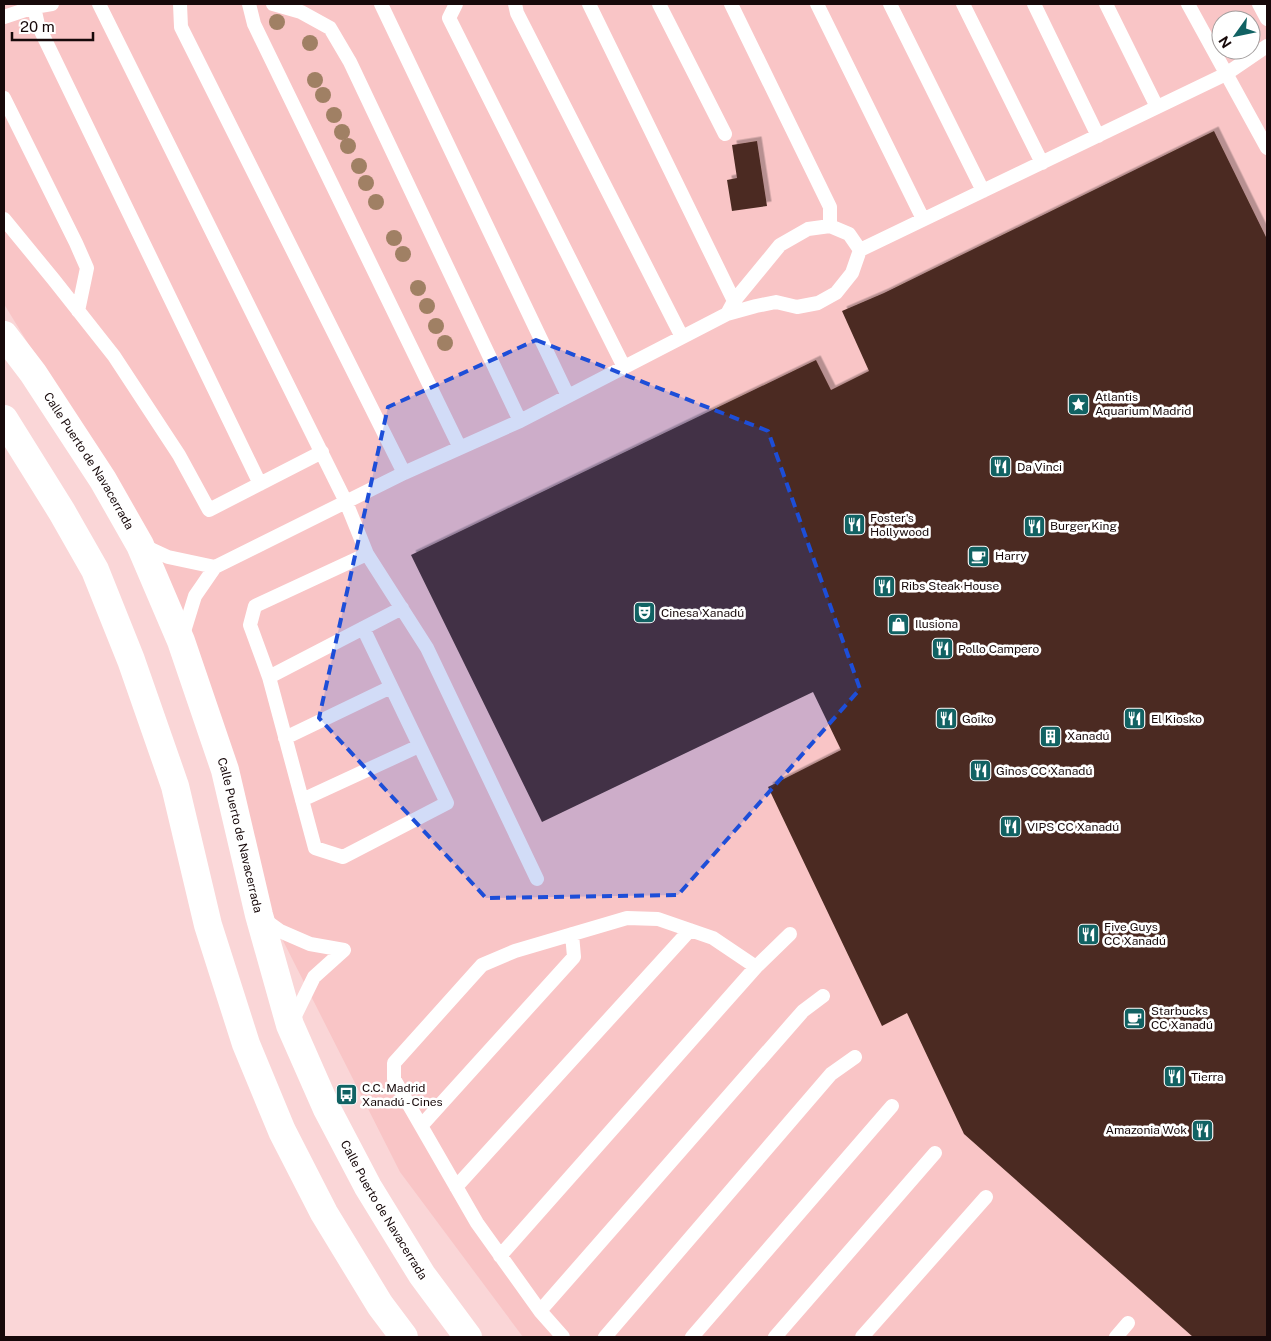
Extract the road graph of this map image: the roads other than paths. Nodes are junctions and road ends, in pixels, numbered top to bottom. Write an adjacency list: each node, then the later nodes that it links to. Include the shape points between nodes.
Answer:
1 (52, 4): 19 (lane)
2 (99, 4): 45 (lane)
3 (180, 4): 46 (lane, via 181,27)
4 (249, 4): 44 (lane, via 254,24)
5 (273, 4): 43 (lane, via 301,12 330,28 350,62)
6 (456, 4): 40 (lane, via 449,18)
7 (515, 4): 39 (lane)
8 (589, 4): 35 (lane)
9 (660, 4): 26 (lane)
10 (731, 4): 33 (lane, via 830,207)
11 (817, 4): 32 (lane)
12 (890, 4): 30 (lane)
13 (963, 4): 29 (lane)
14 (1034, 4): 27 (lane)
15 (1106, 4): 25 (lane)
16 (1188, 4): 23 (lane)
17 (1259, 4): 21 (lane)
18 (384, 6): 41 (lane)
19 (34, 7): 20 (lane); 47 (lane, via 38,25)
20 (4, 17)
21 (1267, 19)
22 (1267, 46): 23 (lane)
23 (1226, 74): 25 (lane); 28 (lane)
24 (4, 98): 36 (lane, via 87,268)
25 (1157, 107): 27 (lane)
26 (724, 134)
27 (1098, 136): 29 (lane)
28 (1266, 145)
29 (1042, 162): 30 (lane)
30 (983, 191): 32 (lane)
31 (4, 219): 36 (lane)
32 (923, 219): 34 (lane)
33 (830, 226): 34 (lane, via 849,234); 35 (lane, via 808,229 780,245)
34 (860, 250): 37 (lane, via 852,273 836,293 818,303 797,307 776,302)
35 (734, 301): 37 (lane)
36 (78, 312): 47 (lane, via 114,356 179,455 209,510)
37 (726, 314): 39 (lane)
38 (4, 335): 49 (street, Calle Puerto de Navacerrada, via 39,381 103,480)
39 (682, 337): 40 (lane)
40 (624, 367): 41 (lane)
41 (568, 396): 43 (lane)
42 (4, 419): 77 (street, via 94,570 131,660 175,786 208,925 246,1044 282,1131 324,1212 380,1305)
43 (520, 421): 44 (lane)
44 (460, 448): 46 (lane)
45 (322, 452): 47 (lane); 48 (lane)
46 (404, 473): 48 (lane)
47 (260, 484)
48 (346, 502): 50 (lane); 51 (lane)
49 (140, 545): 51 (lane, via 168,557); 54 (street, Calle Puerto de Navacerrada)
50 (367, 554): 52 (lane); 55 (lane, via 255,606 250,625)
51 (215, 567): 54 (lane, via 195,596)
52 (402, 608): 53 (lane); 60 (lane, via 427,648)
53 (362, 628): 55 (lane); 56 (lane)
54 (181, 641): 61 (street, Calle Puerto de Navacerrada, via 225,770)
55 (269, 677): 57 (lane)
56 (391, 687): 57 (lane); 58 (lane)
57 (285, 738): 59 (lane)
58 (419, 746): 59 (lane); 59 (lane, via 447,803 343,857 315,848)
59 (302, 800)
60 (537, 879)
61 (259, 915): 67 (street, Calle Puerto de Navacerrada); 67 (lane, via 280,931 310,944 344,950 314,976)
62 (690, 930): 63 (lane, via 658,920 627,918); 65 (lane, via 713,938); 72 (lane)
63 (572, 934): 70 (lane, via 574,957); 70 (lane, via 482,965 394,1063 394,1079)
64 (790, 934): 65 (lane)
65 (756, 967): 74 (lane)
66 (823, 996): 75 (lane, via 803,1011)
67 (290, 1025): 78 (street, Calle Puerto de Navacerrada, via 327,1109 368,1186 422,1275)
68 (855, 1057): 80 (lane, via 831,1074)
69 (892, 1106): 81 (lane)
70 (421, 1126): 72 (lane)
71 (935, 1153): 82 (lane)
72 (456, 1187): 74 (lane)
73 (986, 1197): 83 (lane)
74 (500, 1256): 75 (lane)
75 (540, 1311): 79 (lane)
76 (1128, 1323): 84 (lane)
77 (404, 1337)
78 (468, 1337)
79 (563, 1337)
80 (605, 1337)
81 (692, 1337)
82 (775, 1337)
83 (862, 1337)
84 (1116, 1337)

